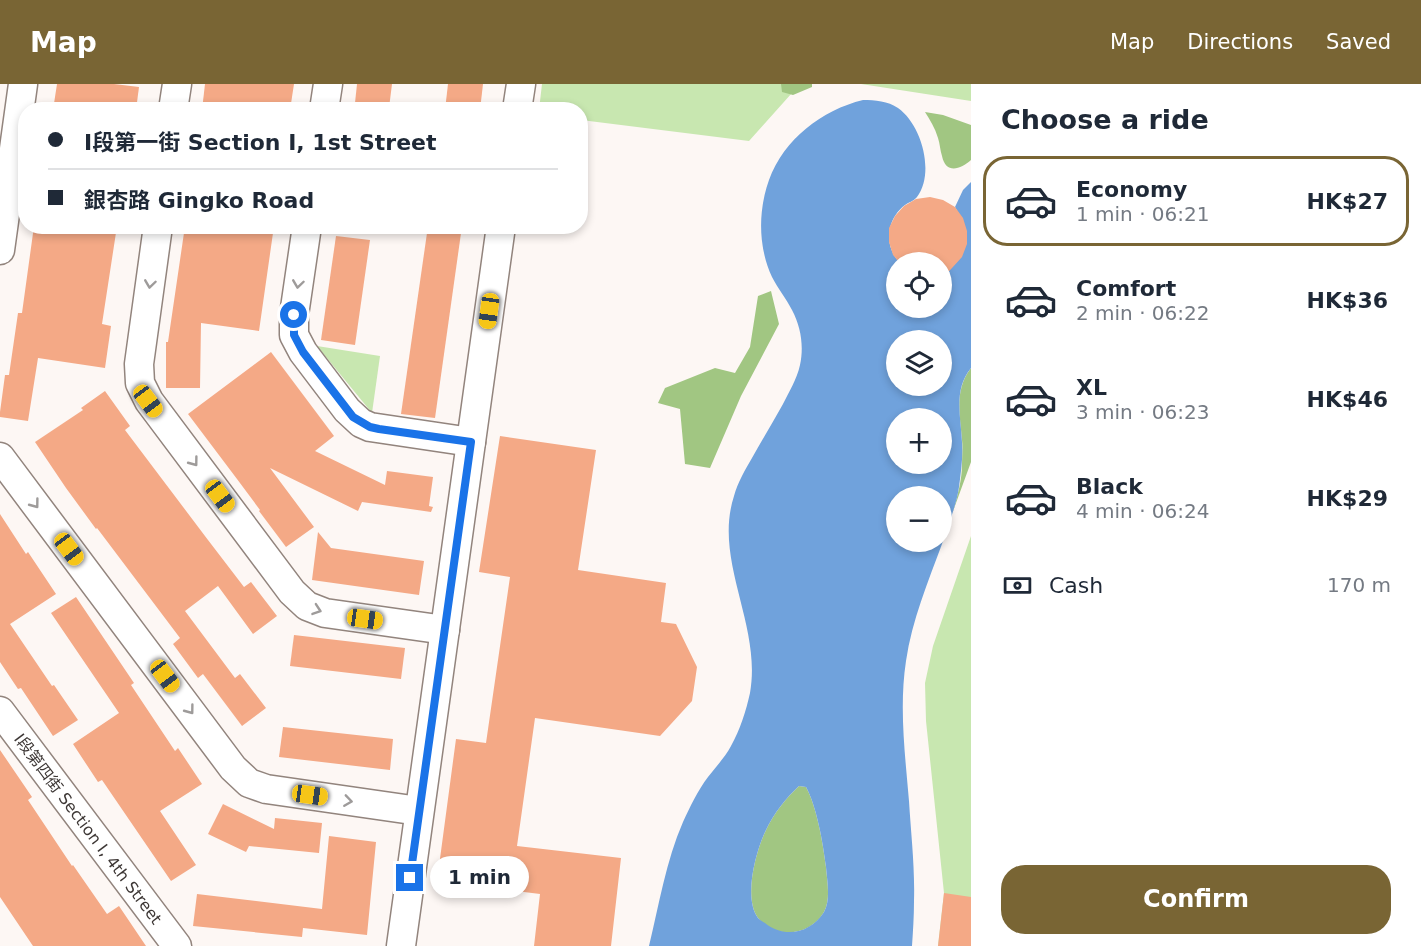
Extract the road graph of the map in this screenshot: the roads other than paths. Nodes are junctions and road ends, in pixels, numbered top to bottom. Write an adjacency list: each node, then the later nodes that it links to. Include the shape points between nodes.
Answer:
1 (22, 84): 5 (street)
2 (177, 84): 6 (street)
3 (328, 84): 7 (street)
4 (521, 84): 8 (street)
5 (20, 102)
6 (174, 102)
7 (325, 102)
8 (518, 102)
9 (18, 114): 13 (street)
10 (157, 234): 16 (street, one-way to 16, via 139,364 140,383 148,401 292,592 307,606 325,613)
11 (306, 234): 14 (street, one-way to 14, via 294,335 346,410 370,427)
12 (500, 234): 14 (street)
13 (0, 250)
14 (471, 442): 16 (street)
15 (0, 457): 18 (street, one-way to 18, via 233,768 249,783 266,789)
16 (445, 630): 18 (street)
17 (0, 711): 19 (street, I段第四街 Section I, 4th Street)
18 (419, 811): 20 (street)
19 (177, 946)
20 (401, 946)

